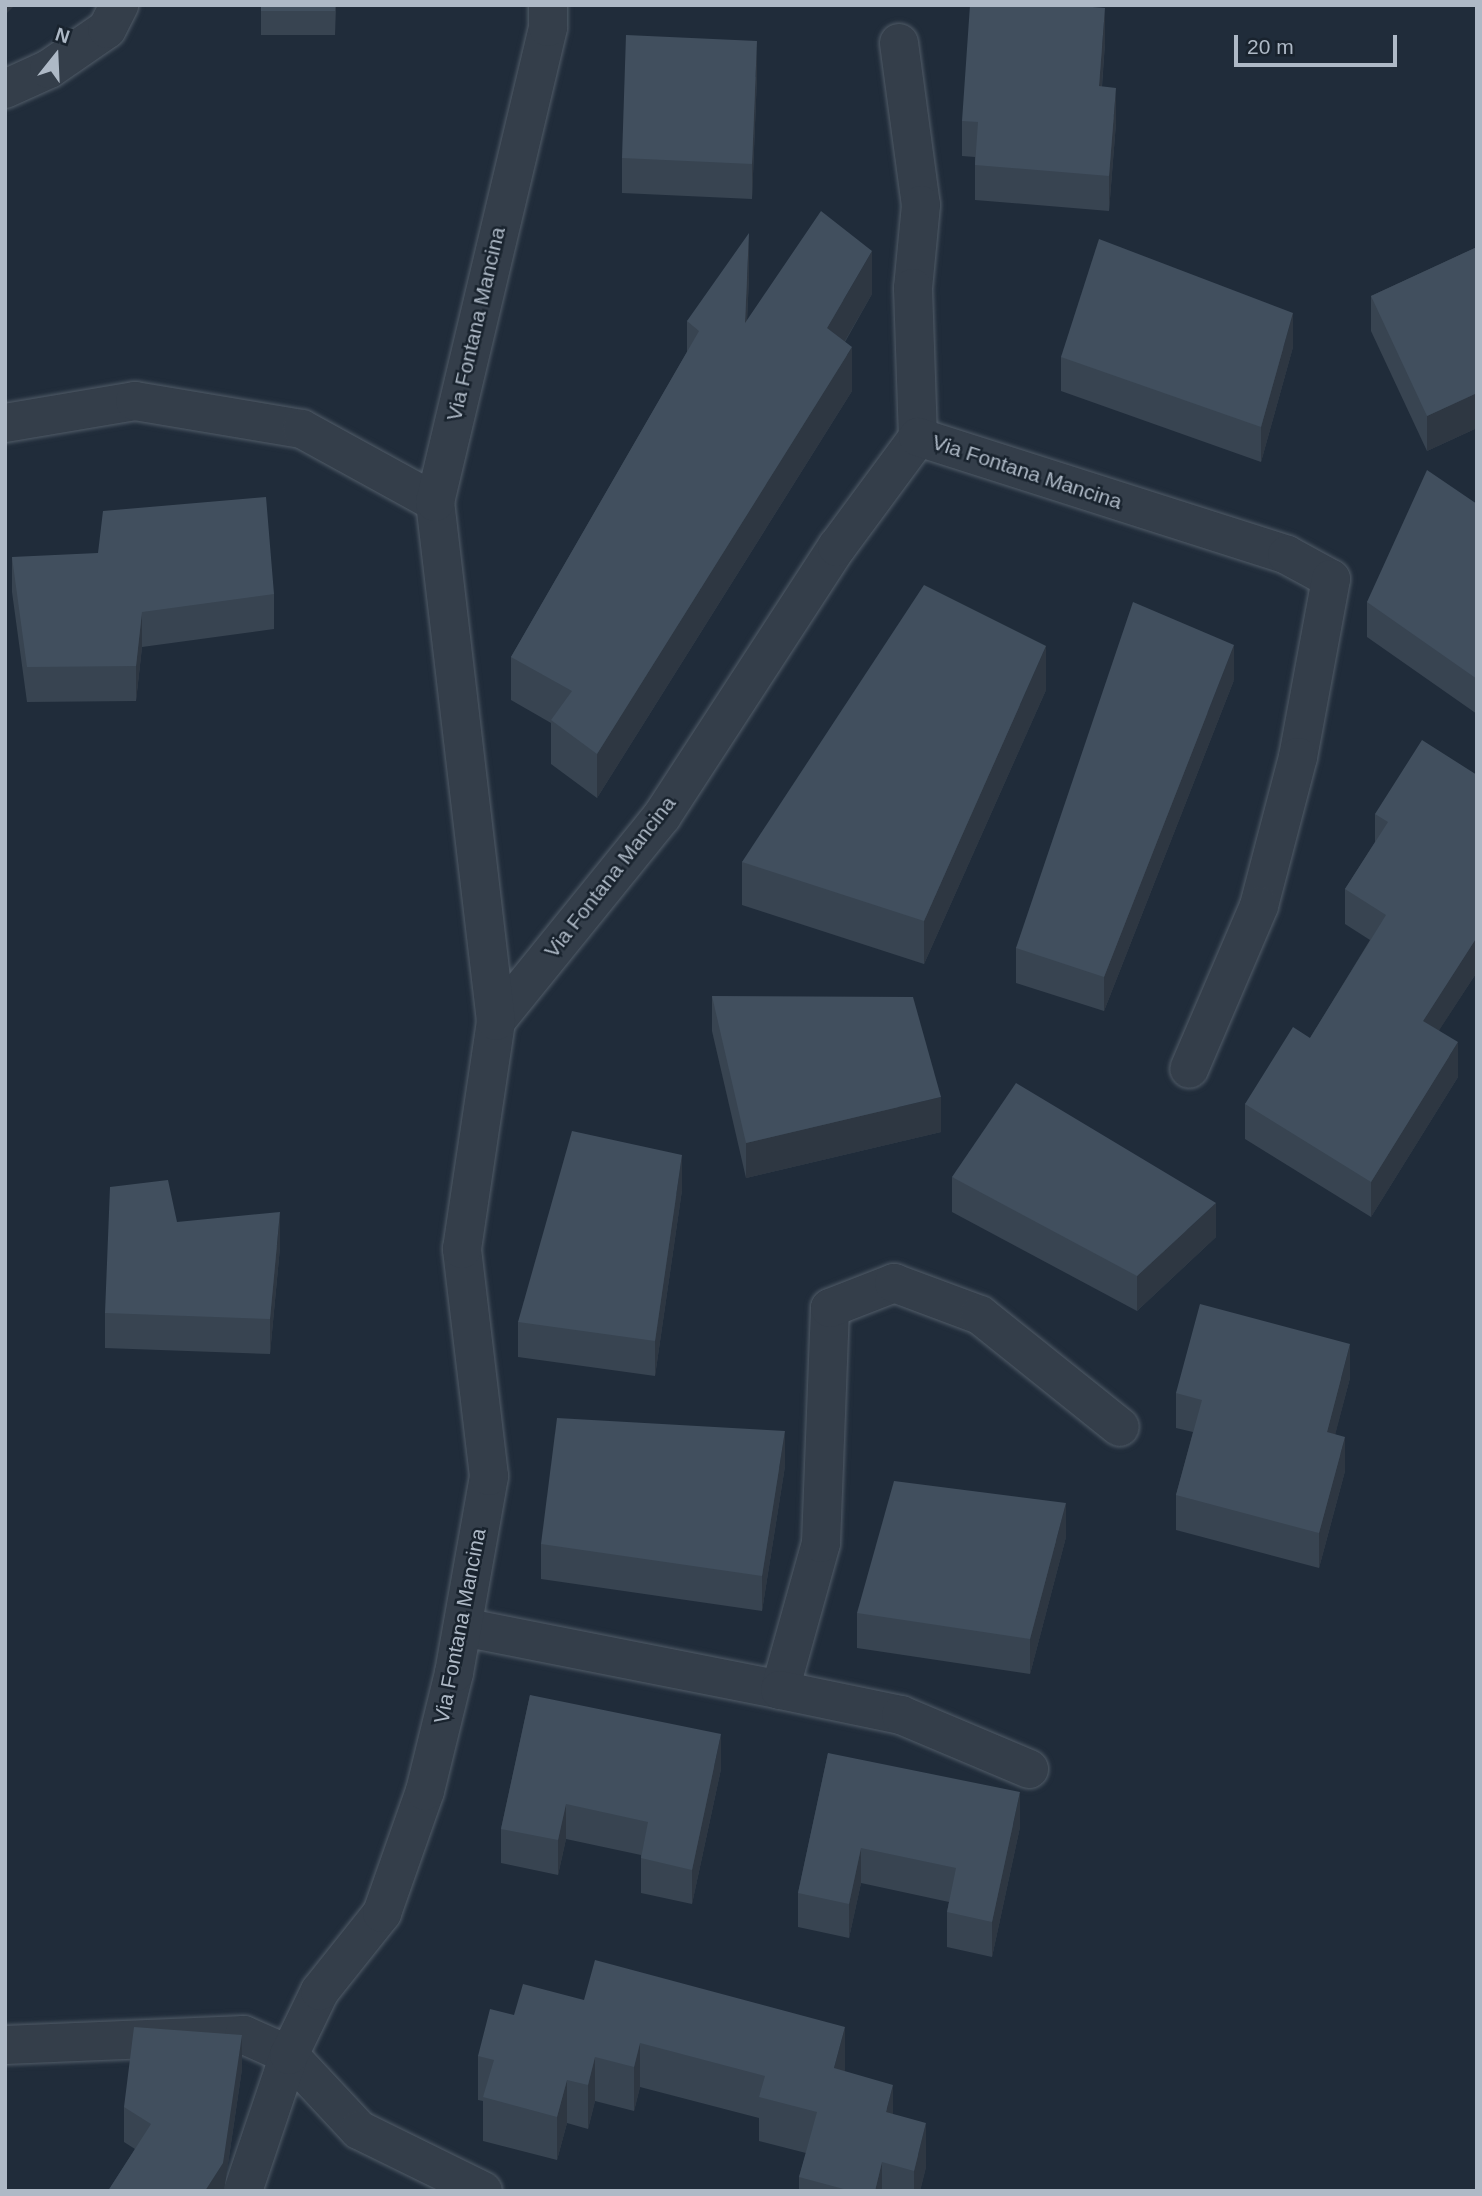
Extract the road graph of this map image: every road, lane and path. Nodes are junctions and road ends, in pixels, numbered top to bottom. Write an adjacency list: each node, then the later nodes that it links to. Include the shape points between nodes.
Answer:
1 (119, 5): 4 (street, via 107,29 49,69)
2 (548, 5): 7 (street, Via Fontana Mancina, via 548,27)
3 (899, 43): 6 (street, via 921,205 913,288)
4 (5, 89)
5 (5, 423): 7 (street, via 135,401 302,429)
6 (918, 438): 8 (street, Via Fontana Mancina, via 837,547 662,816); 9 (street, Via Fontana Mancina, via 1287,555 1331,579 1298,757 1259,906)
7 (435, 502): 8 (street, Via Fontana Mancina)
8 (496, 1021): 11 (street, Via Fontana Mancina, via 462,1249 489,1476)
9 (1189, 1069)
10 (1120, 1427): 12 (street, via 980,1315 894,1283 830,1308 821,1542)
11 (463, 1627): 12 (street); 15 (street, Via Fontana Mancina, via 425,1791 382,1913 320,1991)
12 (780, 1690): 13 (street, via 901,1715)
13 (1029, 1769)
14 (5, 2045): 15 (street, via 244,2035)
15 (289, 2055): 16 (street, Via Fontana Mancina); 17 (street, via 359,2130)
16 (243, 2191)
17 (483, 2191)

